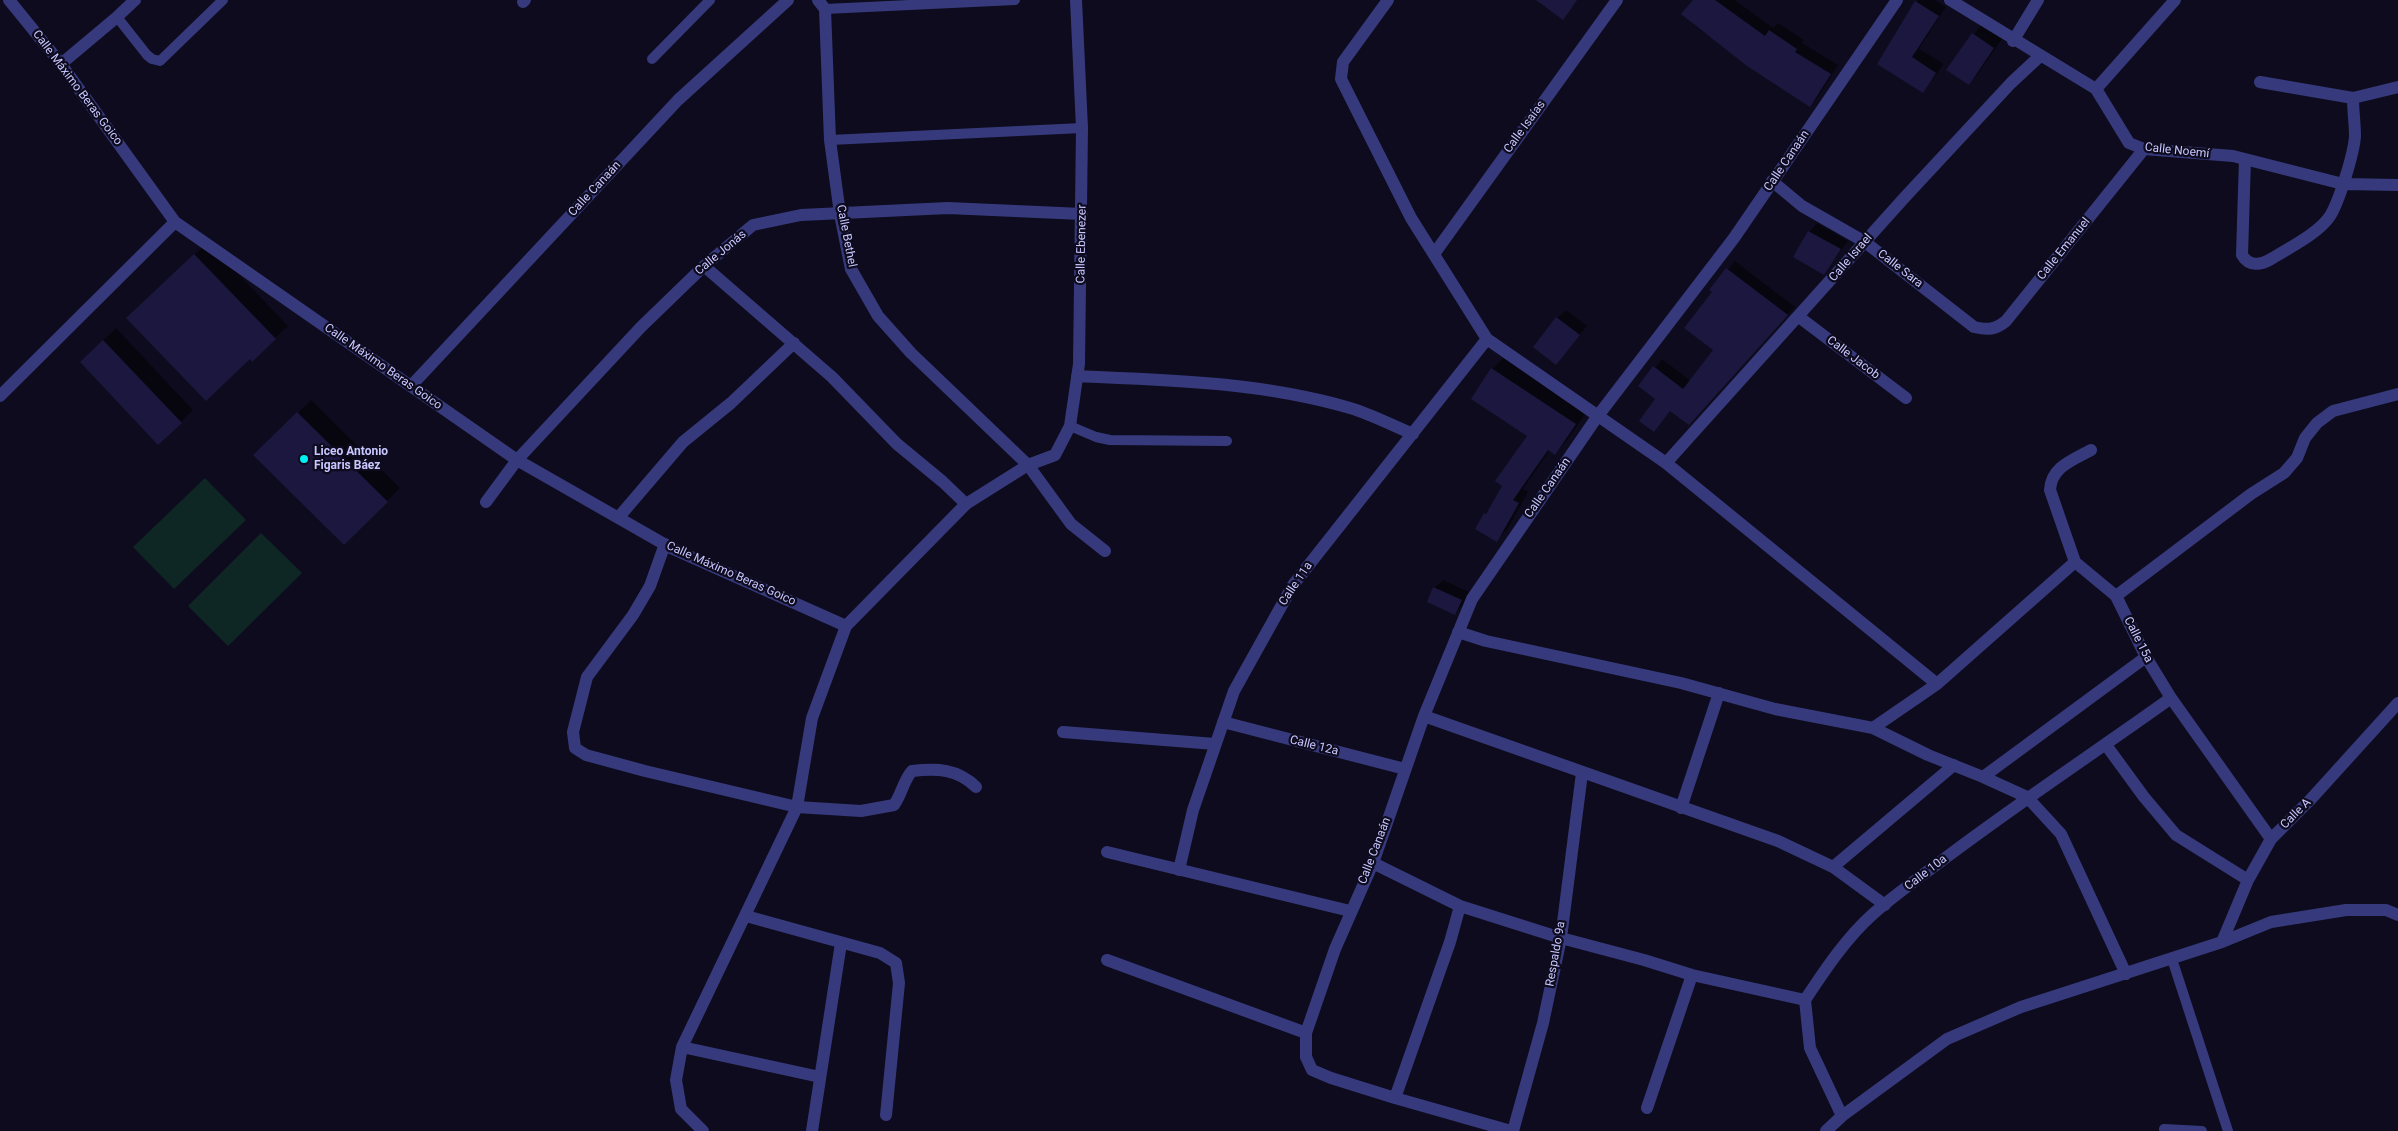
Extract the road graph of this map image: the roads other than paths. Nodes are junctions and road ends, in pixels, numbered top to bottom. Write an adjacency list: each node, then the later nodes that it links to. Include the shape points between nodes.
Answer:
1 (9, 0): 19 (street, Calle Máximo Beras Goico)
2 (135, 0): 15 (street)
3 (223, 0): 15 (lane, via 160,60 152,60)
4 (710, 0): 18 (lane)
5 (788, 0): 42 (street, Calle Canaán, via 678,100)
6 (1015, 0): 14 (lane)
7 (1076, 0): 24 (street, Calle Ebenezer)
8 (1388, 0): 35 (street, via 1343,62 1341,79 1411,218)
9 (1616, 0): 35 (street, Calle Isaías)
10 (1897, 0): 28 (street, Calle Canaán)
11 (1950, 0): 16 (street, Calle Noemí)
12 (2038, 0): 16 (street)
13 (2175, 0): 22 (street)
14 (821, 4): 25 (street, Calle Bethel)
15 (118, 18): 19 (street)
16 (2013, 41): 17 (street, Calle Noemí)
17 (2040, 56): 22 (street, Calle Noemí); 34 (street, Calle Israel)
18 (652, 59)
19 (61, 64): 33 (street, Calle Máximo Beras Goico)
20 (2260, 82): 23 (street)
21 (2398, 87): 23 (street)
22 (2096, 89): 26 (street, Calle Noemí, via 2129,143)
23 (2353, 98): 29 (street, via 2355,138)
24 (1082, 128): 25 (lane); 32 (street, Calle Ebenezer)
25 (830, 140): 31 (street, Calle Bethel)
26 (2144, 149): 27 (street, Calle Noemí); 38 (street, Calle Emanuel, via 2006,321 1998,328 1988,330)
27 (2245, 159): 29 (street, Calle Noemí); 29 (street, via 2242,255 2252,264 2263,264 2309,236 2330,217)
28 (1772, 182): 34 (street, Calle Sara, via 1802,206); 46 (street, Calle Canaán, via 1734,238)
29 (2343, 184): 30 (street, Calle Noemí)
30 (2398, 185)
31 (840, 214): 32 (street, Calle Jonás, via 948,208); 36 (street, Calle Jonás, via 801,215 753,225); 53 (street, Calle Bethel, via 851,269 878,316 911,353)
32 (1082, 214): 41 (street, Calle Ebenezer, via 1082,298)
33 (174, 222): 42 (street, Calle Máximo Beras Goico); 44 (street)
34 (1865, 242): 37 (street, Calle Israel); 38 (street, Calle Sara)
35 (1434, 254): 39 (street)
36 (704, 266): 40 (street); 51 (street, Calle Jonás, via 641,327)
37 (1799, 317): 45 (street, Calle Jacob); 52 (street, Calle Israel)
38 (1974, 327)
39 (1487, 339): 46 (street); 48 (street, Calle 11a)
40 (794, 343): 55 (street, via 897,444); 56 (street, via 731,403 683,442)
41 (1077, 376): 47 (street, Calle Ebenezer); 48 (street, via 1271,389 1352,408)
42 (411, 386): 51 (street, Calle Máximo Beras Goico)
43 (2398, 394): 60 (street, via 2333,411 2305,438 2297,458 2284,474 2251,494)
44 (0, 396)
45 (1906, 398)
46 (1597, 417): 52 (street); 62 (street, Calle Canaán, via 1472,599)
47 (1070, 426): 49 (lane, via 1110,440); 53 (street, Calle Ebenezer, via 1056,455)
48 (1413, 434): 69 (street, Calle 11a, via 1293,585 1234,691)
49 (1227, 441)
50 (2090, 450): 59 (street, via 2057,470 2051,479 2050,490)
51 (517, 460): 54 (street, Calle Jonás); 56 (street, Calle Máximo Beras Goico)
52 (1666, 463): 64 (street)
53 (1028, 465): 55 (street, Calle Ebenezer); 58 (street, Calle Bethel, via 1071,524)
54 (486, 502)
55 (966, 504): 61 (street, Calle Ebenezer)
56 (618, 518): 57 (street, Calle Máximo Beras Goico)
57 (665, 544): 61 (street, Calle Máximo Beras Goico); 80 (street, via 650,586 633,615 587,677 573,732 575,748 586,755 645,771)
58 (1104, 551)
59 (2075, 562): 60 (street, Calle 15a); 64 (street)
60 (2116, 596): 63 (street, Calle 15a)
61 (846, 626): 80 (street, via 812,718)
62 (1458, 632): 65 (street); 68 (street, Calle Canaán)
63 (2146, 657): 66 (street, Calle 15a); 77 (street)
64 (1937, 684): 70 (street)
65 (1719, 693): 70 (street, via 1775,709); 81 (street)
66 (2171, 698): 73 (street, Calle 10a); 82 (street, Calle 15a)
67 (2398, 703): 82 (street, Calle A)
68 (1424, 716): 75 (street, Calle Canaán); 76 (street)
69 (1222, 722): 72 (street, Calle 11a); 75 (street, Calle 12a)
70 (1873, 728): 74 (street)
71 (1063, 732): 72 (street)
72 (1215, 744): 86 (street, Calle 11a, via 1192,810)
73 (2106, 745): 79 (street, Calle 10a); 87 (street, via 2176,835)
74 (1954, 765): 77 (street); 85 (street)
75 (1405, 769): 84 (street, Calle Canaán)
76 (1582, 774): 81 (street); 93 (street, Respaldo 9a)
77 (1984, 777): 79 (street)
78 (976, 788): 80 (street, via 956,771 912,771 894,805 861,810)
79 (2027, 797): 88 (street, Calle 10a); 98 (street, via 2061,834)
80 (797, 807): 92 (street)
81 (1681, 808): 85 (street, via 1778,841)
82 (2271, 838): 87 (street, Calle A)
83 (1107, 852): 86 (street)
84 (1373, 863): 89 (street); 90 (street, Calle Canaán)
85 (1833, 867): 88 (street)
86 (1179, 870): 90 (street)
87 (2248, 880): 94 (street, Calle A)
88 (1886, 905): 100 (street, Calle 10a, via 1872,914 1835,956)
89 (1460, 906): 93 (street); 104 (street)
90 (1350, 911): 101 (street, Calle Canaán)
91 (2398, 915): 94 (street, via 2386,910 2346,910 2271,922)
92 (746, 916): 95 (street); 102 (street)
93 (1561, 938): 99 (street); 111 (street, Respaldo 9a, via 1543,1023)
94 (2222, 942): 96 (street)
95 (841, 943): 103 (street); 106 (street, via 880,953 896,963 899,983)
96 (2172, 959): 98 (street); 114 (lane)
97 (1106, 960): 101 (street)
98 (2126, 974): 107 (street, via 2021,1007 1947,1039)
99 (1692, 975): 100 (street); 105 (street)
100 (1805, 1000): 107 (street, via 1810,1048)
101 (1306, 1033): 104 (street, via 1306,1057 1312,1070)
102 (682, 1047): 103 (street); 109 (street, via 676,1080 681,1109)
103 (820, 1077): 110 (street)
104 (1395, 1098): 111 (street)
105 (1647, 1108)
106 (886, 1116)
107 (1842, 1116): 112 (street)
108 (2164, 1129): 113 (lane)
109 (704, 1131)
110 (812, 1131)
111 (1512, 1131)
112 (1826, 1131)
113 (2202, 1131)
114 (2228, 1131)

